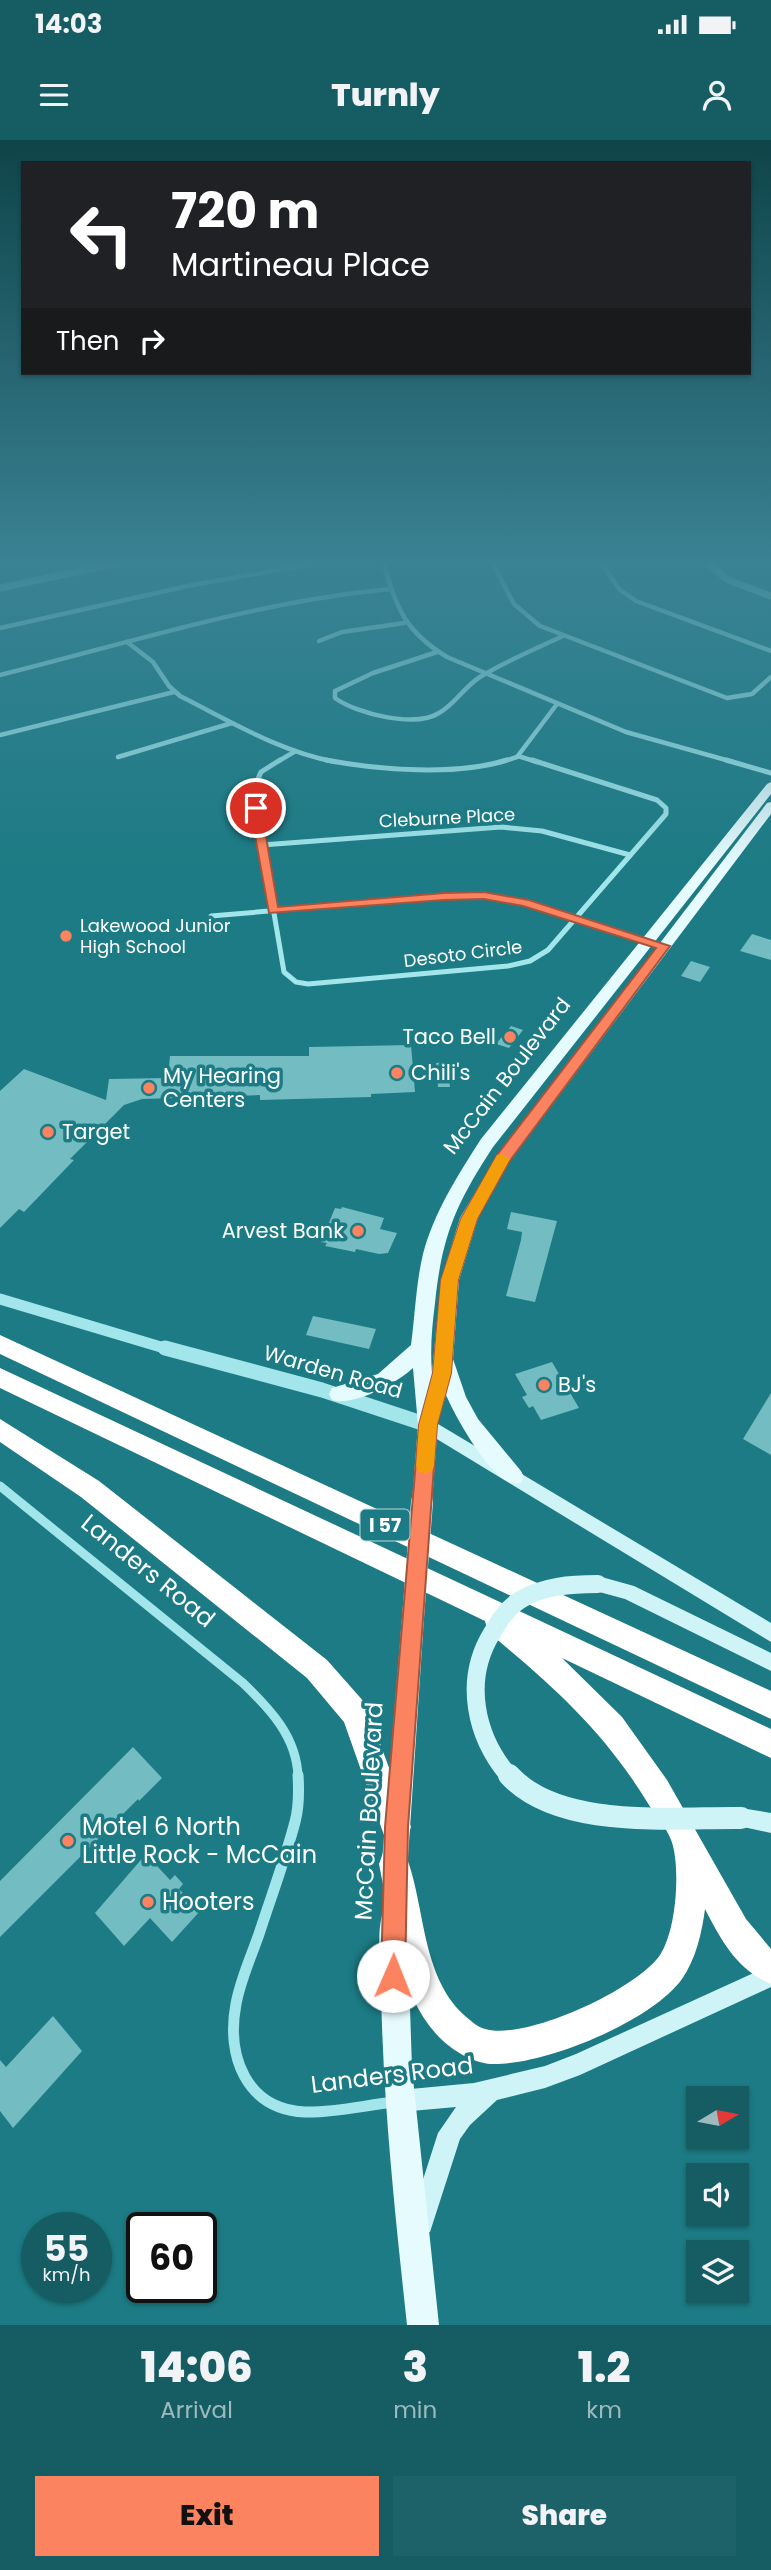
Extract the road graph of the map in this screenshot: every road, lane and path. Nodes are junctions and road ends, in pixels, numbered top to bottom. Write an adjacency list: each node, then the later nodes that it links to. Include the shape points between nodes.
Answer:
1 (42, 664): 8 (street)
2 (154, 664): 10 (street)
3 (404, 664): 7 (street, via 349,683 335,691 335,698 369,713 425,717 443,711 456,695)
4 (465, 664): 7 (street)
5 (507, 664): 7 (street)
6 (637, 664): 9 (street, via 727,698 749,697)
7 (487, 674): 11 (street)
8 (0, 675)
9 (770, 680)
10 (174, 692): 12 (street); 13 (street)
11 (557, 704): 15 (street); 17 (street, via 626,732)
12 (233, 723): 14 (street); 16 (street)
13 (0, 735)
14 (294, 752): 15 (street, via 358,766 447,769 483,768); 20 (street, Desoto Circle, via 261,772 253,785)
15 (518, 756): 21 (street, Desoto Circle, via 663,804 666,814)
16 (118, 757)
17 (771, 773)
18 (771, 786): 25 (main road)
19 (771, 806): 25 (main road)
20 (262, 845): 21 (street, Cleburne Place, via 500,827 542,831); 22 (street, Desoto Circle)
21 (630, 855): 24 (street, Desoto Circle)
22 (273, 911): 23 (street); 24 (street, via 476,895 525,902); 24 (street, Desoto Circle, via 284,972 296,982 308,984 522,964 548,950)
23 (211, 916)
24 (576, 918): 25 (street)
25 (656, 944): 28 (main road, McCain Boulevard, via 487,1143 464,1178 431,1257); 29 (main road, McCain Boulevard, via 503,1159 469,1219 450,1280)
26 (0, 1299): 31 (street, Warden Road, via 93,1331)
27 (0, 1345): 39 (highway, I 57)
28 (420, 1348): 31 (main road, via 397,1374); 32 (main road, McCain Boulevard)
29 (444, 1356): 32 (main road, McCain Boulevard); 34 (main road, via 467,1423)
30 (0, 1377): 36 (highway, I 57)
31 (340, 1394): 32 (street, Warden Road)
32 (428, 1425): 34 (main road, Warden Road); 42 (main road, McCain Boulevard, bridge)
33 (0, 1429): 42 (highway, via 90,1489 317,1669 355,1713)
34 (514, 1477): 37 (main road, Warden Road)
35 (0, 1486): 48 (street, Landers Road, via 243,1683 270,1709 289,1737 298,1767 298,1810 236,2003 232,2029 233,2056 244,2080 261,2099 292,2111)
36 (475, 1603): 40 (highway, I 57); 43 (highway, via 600,1713 647,1774)
37 (771, 1633)
38 (771, 1662): 41 (main road, bridge, via 628,1592 598,1584 550,1587 508,1609 486,1637 473,1687 475,1713 490,1751 506,1776 533,1795 592,1814)
39 (771, 1705)
40 (771, 1744)
41 (771, 1823)
42 (396, 1827): 44 (main road, McCain Boulevard)
43 (688, 1842): 44 (highway, via 692,1902 686,1932 670,1969 655,1986 590,2021 504,2047 488,2047 462,2034 448,2023 426,1991); 45 (highway, via 743,1946)
44 (394, 1864): 48 (main road, McCain Boulevard, via 393,1976)
45 (771, 1968)
46 (771, 1976): 47 (main road, Landers Road, via 580,2064)
47 (492, 2090): 48 (main road, Landers Road); 49 (main road, via 461,2116 450,2133)
48 (400, 2101): 49 (main road, McCain Boulevard)
49 (414, 2248): 50 (main road, McCain Boulevard)
50 (423, 2325)

